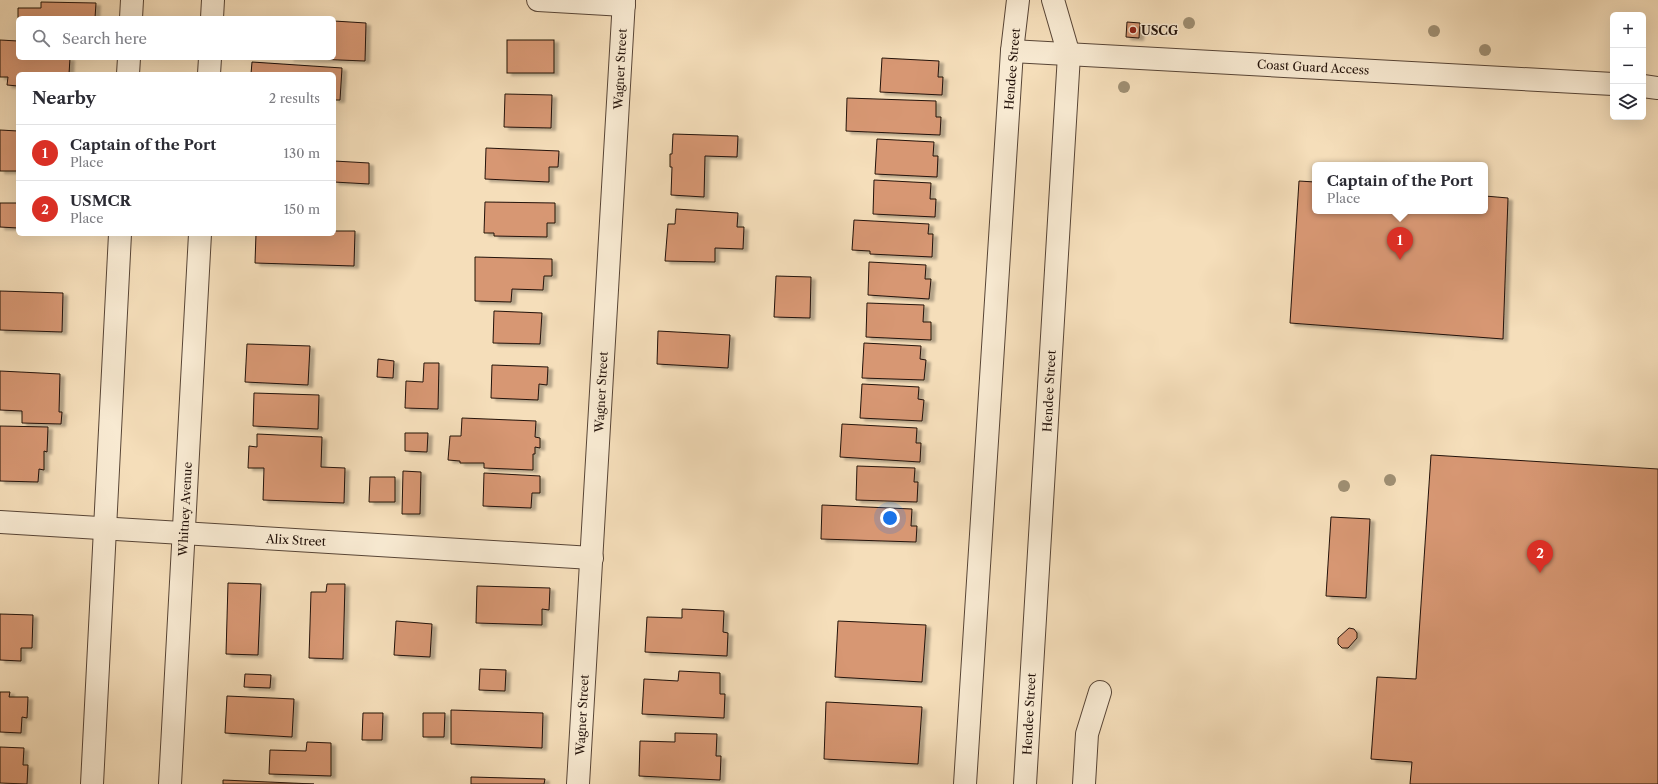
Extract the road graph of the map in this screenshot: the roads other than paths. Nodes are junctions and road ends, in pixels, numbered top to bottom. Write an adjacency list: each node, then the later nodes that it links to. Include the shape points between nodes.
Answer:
1 (132, 0): 7 (street)
2 (213, 0): 8 (street)
3 (538, 0): 6 (street)
4 (1018, 0): 9 (street, Hendee Street)
5 (1053, 0): 10 (street, Hendee Street)
6 (624, 2): 23 (street, Wagner Street)
7 (131, 16)
8 (212, 16)
9 (1012, 51): 10 (street, Coast Guard Access); 28 (street, Hendee Street)
10 (1069, 55): 15 (street, Coast Guard Access); 29 (street, Hendee Street)
11 (129, 60): 13 (street)
12 (210, 60): 14 (street)
13 (128, 72)
14 (209, 72)
15 (1610, 84)
16 (1646, 86): 17 (street)
17 (1658, 88)
18 (120, 236): 21 (street)
19 (200, 236): 22 (street, Whitney Avenue)
20 (0, 522): 21 (street, Alix Street)
21 (105, 528): 22 (street, Alix Street); 25 (street)
22 (183, 533): 23 (street, Alix Street); 26 (street, Whitney Avenue)
23 (592, 558): 27 (street, Wagner Street)
24 (1100, 692): 30 (street, via 1087,734)
25 (92, 784)
26 (170, 784)
27 (578, 784)
28 (965, 784)
29 (1025, 784)
30 (1084, 784)

